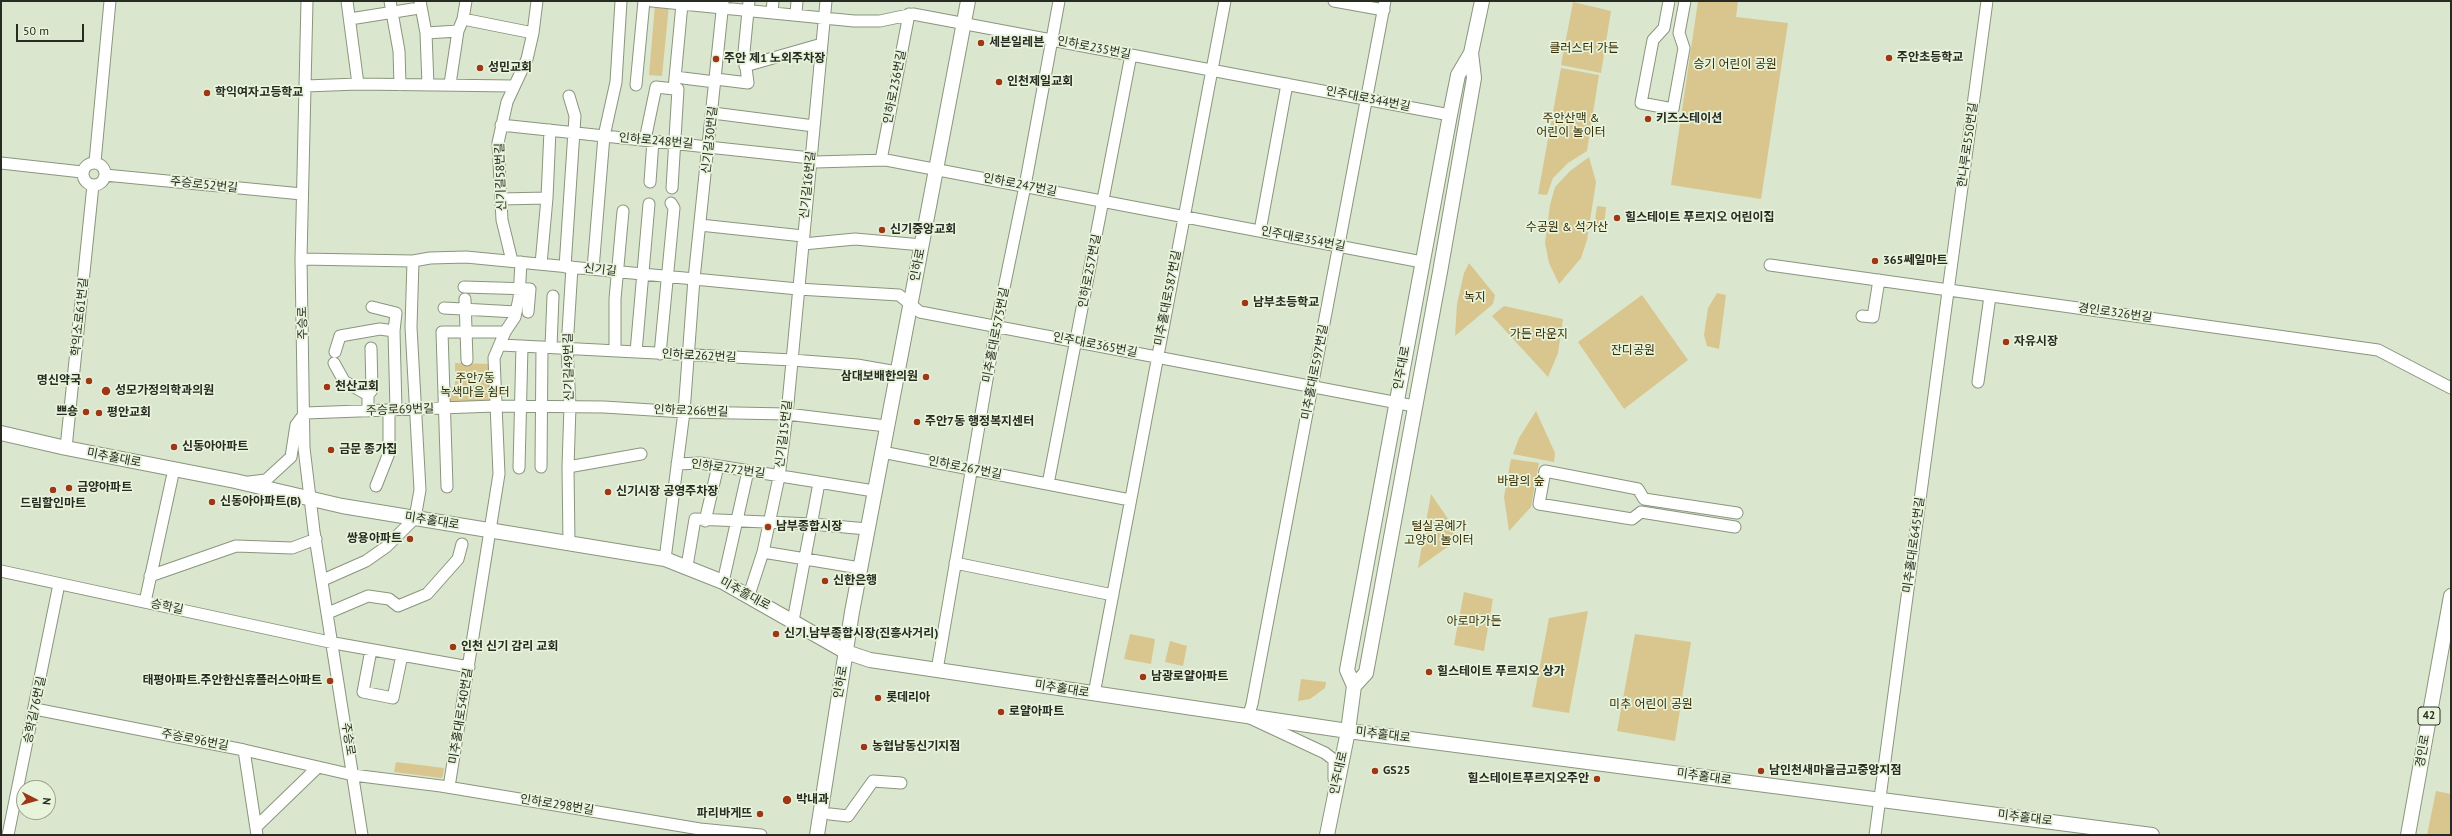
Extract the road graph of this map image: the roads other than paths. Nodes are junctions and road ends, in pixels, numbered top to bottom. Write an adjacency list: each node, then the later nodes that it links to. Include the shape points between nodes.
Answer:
1 (110, 1): 68 (street)
2 (308, 1): 51 (street, 주승로)
3 (348, 1): 32 (street)
4 (390, 1): 27 (street)
5 (466, 1): 31 (street)
6 (537, 1): 36 (street, 신기길58번길)
7 (621, 1): 62 (street, via 616,82)
8 (644, 1): 50 (street)
9 (657, 1): 20 (street)
10 (797, 1): 28 (street)
11 (826, 1): 30 (street, 신기길16번길)
12 (968, 1): 33 (main road, 인하로)
13 (1059, 1): 37 (street, 미추홀대로575번길)
14 (1225, 1): 42 (street, 미추홀대로587번길)
15 (1334, 1): 26 (street)
16 (1482, 1): 39 (main road, 인주대로)
17 (1669, 1): 18 (street, via 1664,28 1653,40 1641,103 1673,109 1684,48 1679,32)
18 (1684, 1)
19 (1987, 1): 106 (street, 한나루로550번길)
20 (684, 3): 21 (street); 43 (street)
21 (702, 3): 23 (street)
22 (420, 4): 27 (street); 35 (street)
23 (723, 4): 24 (street); 44 (street, 신기길30번길)
24 (748, 5): 25 (street); 41 (street)
25 (773, 6): 28 (street)
26 (1384, 6): 55 (street, 미추홀대로597번길)
27 (392, 13): 32 (street); 48 (street, via 399,51)
28 (796, 14): 30 (street)
29 (908, 14): 30 (street, via 880,21); 33 (street, 인하로235번길); 67 (street, 인하로236번길)
30 (824, 17): 38 (street, 신기길16번길)
31 (463, 18): 34 (street); 36 (street)
32 (350, 19): 45 (street)
33 (970, 24): 37 (street, 인하로235번길); 70 (main road, 인하로)
34 (458, 31): 35 (street); 46 (street)
35 (426, 33): 49 (street)
36 (533, 34): 52 (street, 신기길58번길, via 526,59)
37 (1052, 40): 40 (street, 인하로235번길); 75 (street, 미추홀대로575번길)
38 (822, 44): 41 (street); 59 (street, 신기길16번길)
39 (1471, 52): 57 (main road, 인주대로, via 1458,75); 142 (main road, 인주대로, via 1474,78)
40 (1132, 55): 42 (street, 인하로235번길); 80 (street)
41 (745, 66): 44 (street, via 748,83)
42 (1212, 70): 47 (street, 인주대로344번길); 84 (street, 미추홀대로587번길)
43 (675, 77): 44 (street); 53 (street)
44 (715, 80): 56 (street, 신기길30번길)
45 (358, 84): 48 (street); 51 (street)
46 (450, 84): 49 (street); 52 (street)
47 (1287, 84): 55 (street, 인주대로344번길); 86 (street)
48 (400, 85): 49 (street)
49 (428, 85)
50 (636, 85)
51 (306, 86): 77 (street, 주승로)
52 (513, 86): 58 (street, 신기길58번길)
53 (674, 88): 63 (street, via 656,87); 64 (street, via 678,89)
54 (569, 96): 61 (street, 신기길49번길, via 575,116)
55 (1367, 99): 57 (street, 인주대로344번길); 89 (street, 미추홀대로597번길)
56 (713, 113): 59 (street); 65 (street, 신기길30번길)
57 (1450, 115): 93 (main road, 인주대로)
58 (501, 125): 60 (street, 인하로248번길); 79 (street, 신기길58번길, via 498,143)
59 (814, 126): 66 (street, 신기길16번길)
60 (550, 130): 61 (street, 인하로248번길); 78 (street)
61 (573, 133): 62 (street, 인하로248번길); 96 (street, 신기길49번길)
62 (604, 136): 63 (street, 인하로248번길); 97 (street)
63 (649, 140): 64 (street, 인하로248번길); 73 (street)
64 (674, 142): 65 (street, 인하로248번길); 76 (street)
65 (710, 146): 66 (street, 인하로248번길); 85 (street, 신기길30번길)
66 (811, 159): 67 (street, 인하로248번길, via 815,162); 87 (street, 신기길16번길)
67 (881, 160): 70 (street, 인하로248번길)
68 (95, 162): 71 (street, via 88,164); 72 (street, via 101,165)
69 (1, 163): 71 (street)
70 (936, 170): 75 (street, 인하로247번길); 88 (main road, 인하로)
71 (82, 172): 74 (street, via 84,179)
72 (105, 175): 74 (street, via 99,183); 77 (street, 주승로52번길)
73 (650, 182)
74 (93, 185): 152 (street, 학익소로61번길)
75 (1025, 186): 80 (street, 인하로247번길); 115 (street, 미추홀대로575번길)
76 (672, 188)
77 (302, 194): 90 (street, 주승로)
78 (547, 198): 79 (street); 94 (street)
79 (501, 199): 92 (street, 신기길58번길, via 502,220)
80 (1103, 201): 84 (street, 인하로247번길); 119 (street, 인하로257번길)
81 (671, 203): 100 (street, via 674,208)
82 (649, 204): 99 (street)
83 (623, 211): 98 (street)
84 (1184, 216): 86 (street, 인주대로354번길); 129 (street, 미추홀대로587번길)
85 (700, 225): 87 (street); 101 (street, 신기길30번길)
86 (1260, 231): 89 (street, 인주대로354번길)
87 (803, 240): 88 (street, via 879,240); 105 (street, 신기길16번길)
88 (922, 245): 109 (main road, 인하로)
89 (1339, 246): 93 (street, 인주대로354번길); 134 (street, 미추홀대로597번길)
90 (301, 259): 91 (street, 신기길); 148 (street, 주승로)
91 (413, 261): 92 (street, 신기길, via 466,257); 144 (street, via 411,327)
92 (517, 262): 94 (street, 신기길); 104 (street, 신기길58번길)
93 (1422, 262): 137 (main road, 인주대로)
94 (541, 264): 96 (street, 신기길)
95 (1770, 265): 102 (street, 경인로326번길)
96 (568, 267): 97 (street, 신기길); 124 (street, 신기길49번길)
97 (592, 269): 98 (street, 신기길)
98 (617, 272): 99 (street, 신기길); 125 (street)
99 (644, 274): 100 (street, 신기길); 126 (street)
100 (668, 277): 101 (street, 신기길); 127 (street)
101 (694, 279): 105 (street, 신기길); 128 (street, 신기길30번길)
102 (1878, 280): 106 (street, 경인로326번길); 114 (street, via 1873,317)
103 (464, 287): 104 (street)
104 (520, 288): 113 (street, 신기길58번길)
105 (798, 289): 109 (street, 신기길); 131 (street, 신기길15번길)
106 (1949, 290): 108 (street, 경인로326번길); 218 (street, 미추홀대로645번길)
107 (552, 296): 122 (street)
108 (1990, 296): 133 (street); 135 (street, 경인로326번길, via 2378,350)
109 (905, 299): 115 (street, 인주대로365번길, via 920,312); 132 (main road, 인하로)
110 (464, 304): 112 (street); 113 (street); 117 (street)
111 (372, 307): 116 (street, via 396,313)
112 (444, 308)
113 (522, 312): 118 (street, 신기길58번길)
114 (1862, 316)
115 (996, 327): 119 (street, 인주대로365번길); 161 (street, 미추홀대로575번길)
116 (394, 331): 136 (street, via 380,329 340,336 335,357 344,381); 145 (street)
117 (466, 332): 118 (street); 130 (street); 143 (street, via 442,332)
118 (505, 332): 120 (street, 신기길58번길)
119 (1076, 342): 129 (street, 인주대로365번길); 166 (street)
120 (501, 345): 121 (street, 인하로262번길); 138 (street, 신기길58번길, via 494,358 493,369)
121 (522, 346): 122 (street, 인하로262번길); 139 (street)
122 (546, 347): 124 (street, 인하로262번길); 140 (street)
123 (371, 348): 136 (street, via 372,390)
124 (567, 348): 125 (street, 인하로262번길); 141 (street, 신기길49번길)
125 (615, 351): 126 (street, 인하로262번길)
126 (636, 352): 127 (street, 인하로262번길)
127 (660, 354): 128 (street, 인하로262번길)
128 (688, 356): 131 (street, 인하로262번길); 147 (street, 신기길30번길)
129 (1157, 357): 134 (street, 인주대로365번길); 171 (street, 미추홀대로587번길)
130 (467, 360)
131 (792, 360): 132 (street, 인하로262번길, via 857,365); 149 (street, 신기길15번길)
132 (896, 372): 150 (main road, 인하로)
133 (1978, 382)
134 (1312, 387): 137 (street, 인주대로365번길); 210 (street, 미추홀대로597번길)
135 (2451, 388)
136 (368, 395): 146 (street)
137 (1396, 403): 142 (street, 인주대로365번길); 207 (main road, 인주대로, via 1347,670)
138 (496, 406): 139 (street, 인하로266번길); 143 (street, 주승로69번길); 180 (street, 미추홀대로540번길, via 499,474)
139 (519, 406): 140 (street, 인하로266번길); 159 (street)
140 (543, 406): 141 (street, 인하로266번길); 157 (street)
141 (570, 406): 147 (street, 인하로266번길); 158 (street, 신기길49번길)
142 (1414, 406): 207 (main road, 인주대로, via 1366,673)
143 (444, 408): 144 (street, 주승로69번길); 168 (street)
144 (416, 409): 145 (street, 주승로69번길); 173 (street, via 420,490)
145 (392, 410): 146 (street, 주승로69번길); 167 (street, via 389,453)
146 (368, 411): 148 (street, 주승로69번길)
147 (684, 412): 149 (street, 인하로266번길); 155 (street, 신기길30번길)
148 (305, 413): 164 (street, via 296,425 291,457 282,466 266,480); 170 (street, 주승로, via 304,448)
149 (787, 414): 150 (street, 인하로266번길); 163 (street, 신기길15번길)
150 (886, 426): 153 (main road, 인하로)
151 (1, 433): 152 (main road, 미추홀대로)
152 (66, 448): 160 (main road, 미추홀대로)
153 (882, 452): 161 (street, 인하로267번길); 169 (main road, 인하로)
154 (641, 454): 158 (street)
155 (677, 464): 156 (street, 인하로272번길, via 700,463); 185 (street)
156 (718, 466): 162 (street, 인하로272번길); 174 (street)
157 (541, 467)
158 (568, 467): 182 (street, 신기길49번길)
159 (519, 468)
160 (174, 469): 164 (main road, 미추홀대로); 191 (street)
161 (972, 470): 166 (street, 인하로267번길); 187 (street, 미추홀대로575번길)
162 (748, 471): 163 (street, 인하로272번길); 175 (street)
163 (779, 477): 165 (street, 인하로272번길); 176 (street, 신기길15번길)
164 (235, 481): 170 (main road, 미추홀대로)
165 (819, 484): 169 (street, 인하로272번길); 177 (street)
166 (1048, 484): 171 (street, 인하로267번길)
167 (376, 486)
168 (447, 487)
169 (874, 491): 179 (main road, 인하로)
170 (310, 498): 173 (main road, 미추홀대로); 181 (street, 주승로)
171 (1130, 500): 195 (street, 미추홀대로587번길)
172 (1737, 513): 178 (street, via 1644,499 1638,489 1544,471 1538,504 1632,519 1641,512)
173 (415, 518): 180 (main road, 미추홀대로); 192 (street, via 386,547 366,561)
174 (705, 520): 175 (street); 188 (street, via 695,519)
175 (736, 521): 176 (street); 193 (street)
176 (770, 523): 177 (street); 184 (street, 신기길15번길)
177 (812, 524): 179 (street); 186 (street)
178 (1735, 527)
179 (867, 529): 189 (main road, 인하로)
180 (490, 530): 182 (main road, 미추홀대로); 205 (street, 미추홀대로540번길)
181 (316, 539): 191 (street, via 292,548 236,546); 192 (street, 주승로)
182 (569, 543): 185 (main road, 미추홀대로)
183 (462, 544): 199 (street, via 458,559 427,594 398,606 389,599 368,596)
184 (763, 552): 186 (street); 196 (street, 신기길15번길)
185 (665, 559): 188 (main road, 미추홀대로)
186 (805, 560): 189 (street); 200 (street)
187 (954, 563): 195 (street); 206 (street, 미추홀대로575번길)
188 (687, 566): 193 (main road, 미추홀대로)
189 (860, 568): 203 (main road, 인하로)
190 (1, 571): 194 (street, 승학길)
191 (150, 576): 198 (street)
192 (323, 580): 199 (street, 주승로)
193 (723, 582): 196 (main road, 미추홀대로)
194 (59, 584): 198 (street, 승학길); 209 (street, 승학길76번길)
195 (1113, 595): 208 (street, 미추홀대로587번길)
196 (749, 596): 200 (main road, 미추홀대로)
197 (2451, 597): 228 (main road, 경인로 / 42)
198 (145, 602): 201 (street, 승학길)
199 (328, 613): 201 (street, 주승로)
200 (793, 621): 203 (main road, 미추홀대로)
201 (334, 643): 202 (street); 214 (street, 주승로)
202 (371, 650): 204 (street); 204 (street, via 363,692 393,698)
203 (846, 652): 206 (main road, 미추홀대로, via 870,660); 224 (main road, 인하로)
204 (402, 655): 205 (street)
205 (469, 667): 216 (street, 미추홀대로540번길)
206 (937, 670): 208 (main road, 미추홀대로)
207 (1354, 686): 211 (main road, 인주대로)
208 (1094, 694): 210 (main road, 미추홀대로)
209 (36, 709): 212 (street, 주승로96번길); 221 (street, 승학길76번길)
210 (1248, 717): 211 (main road, 미추홀대로); 217 (street, via 1325,752 1334,760)
211 (1348, 731): 217 (main road, 인주대로); 218 (main road, 미추홀대로)
212 (244, 750): 213 (street, 주승로96번길); 220 (street)
213 (318, 767): 214 (street, 주승로96번길); 220 (street)
214 (353, 775): 216 (street, 인하로298번길); 222 (street, 주승로)
215 (901, 784): 219 (street, via 873,781 848,816)
216 (449, 787): 223 (street, 인하로298번길, via 700,829)
217 (1334, 796): 225 (main road, 인주대로)
218 (1880, 800): 226 (street, 미추홀대로645번길); 227 (main road, 미추홀대로)
219 (830, 814)
220 (257, 831)
221 (8, 835)
222 (362, 835)
223 (761, 835)
224 (817, 835)
225 (1327, 835)
226 (1875, 835)
227 (2152, 835)
228 (2408, 835)

